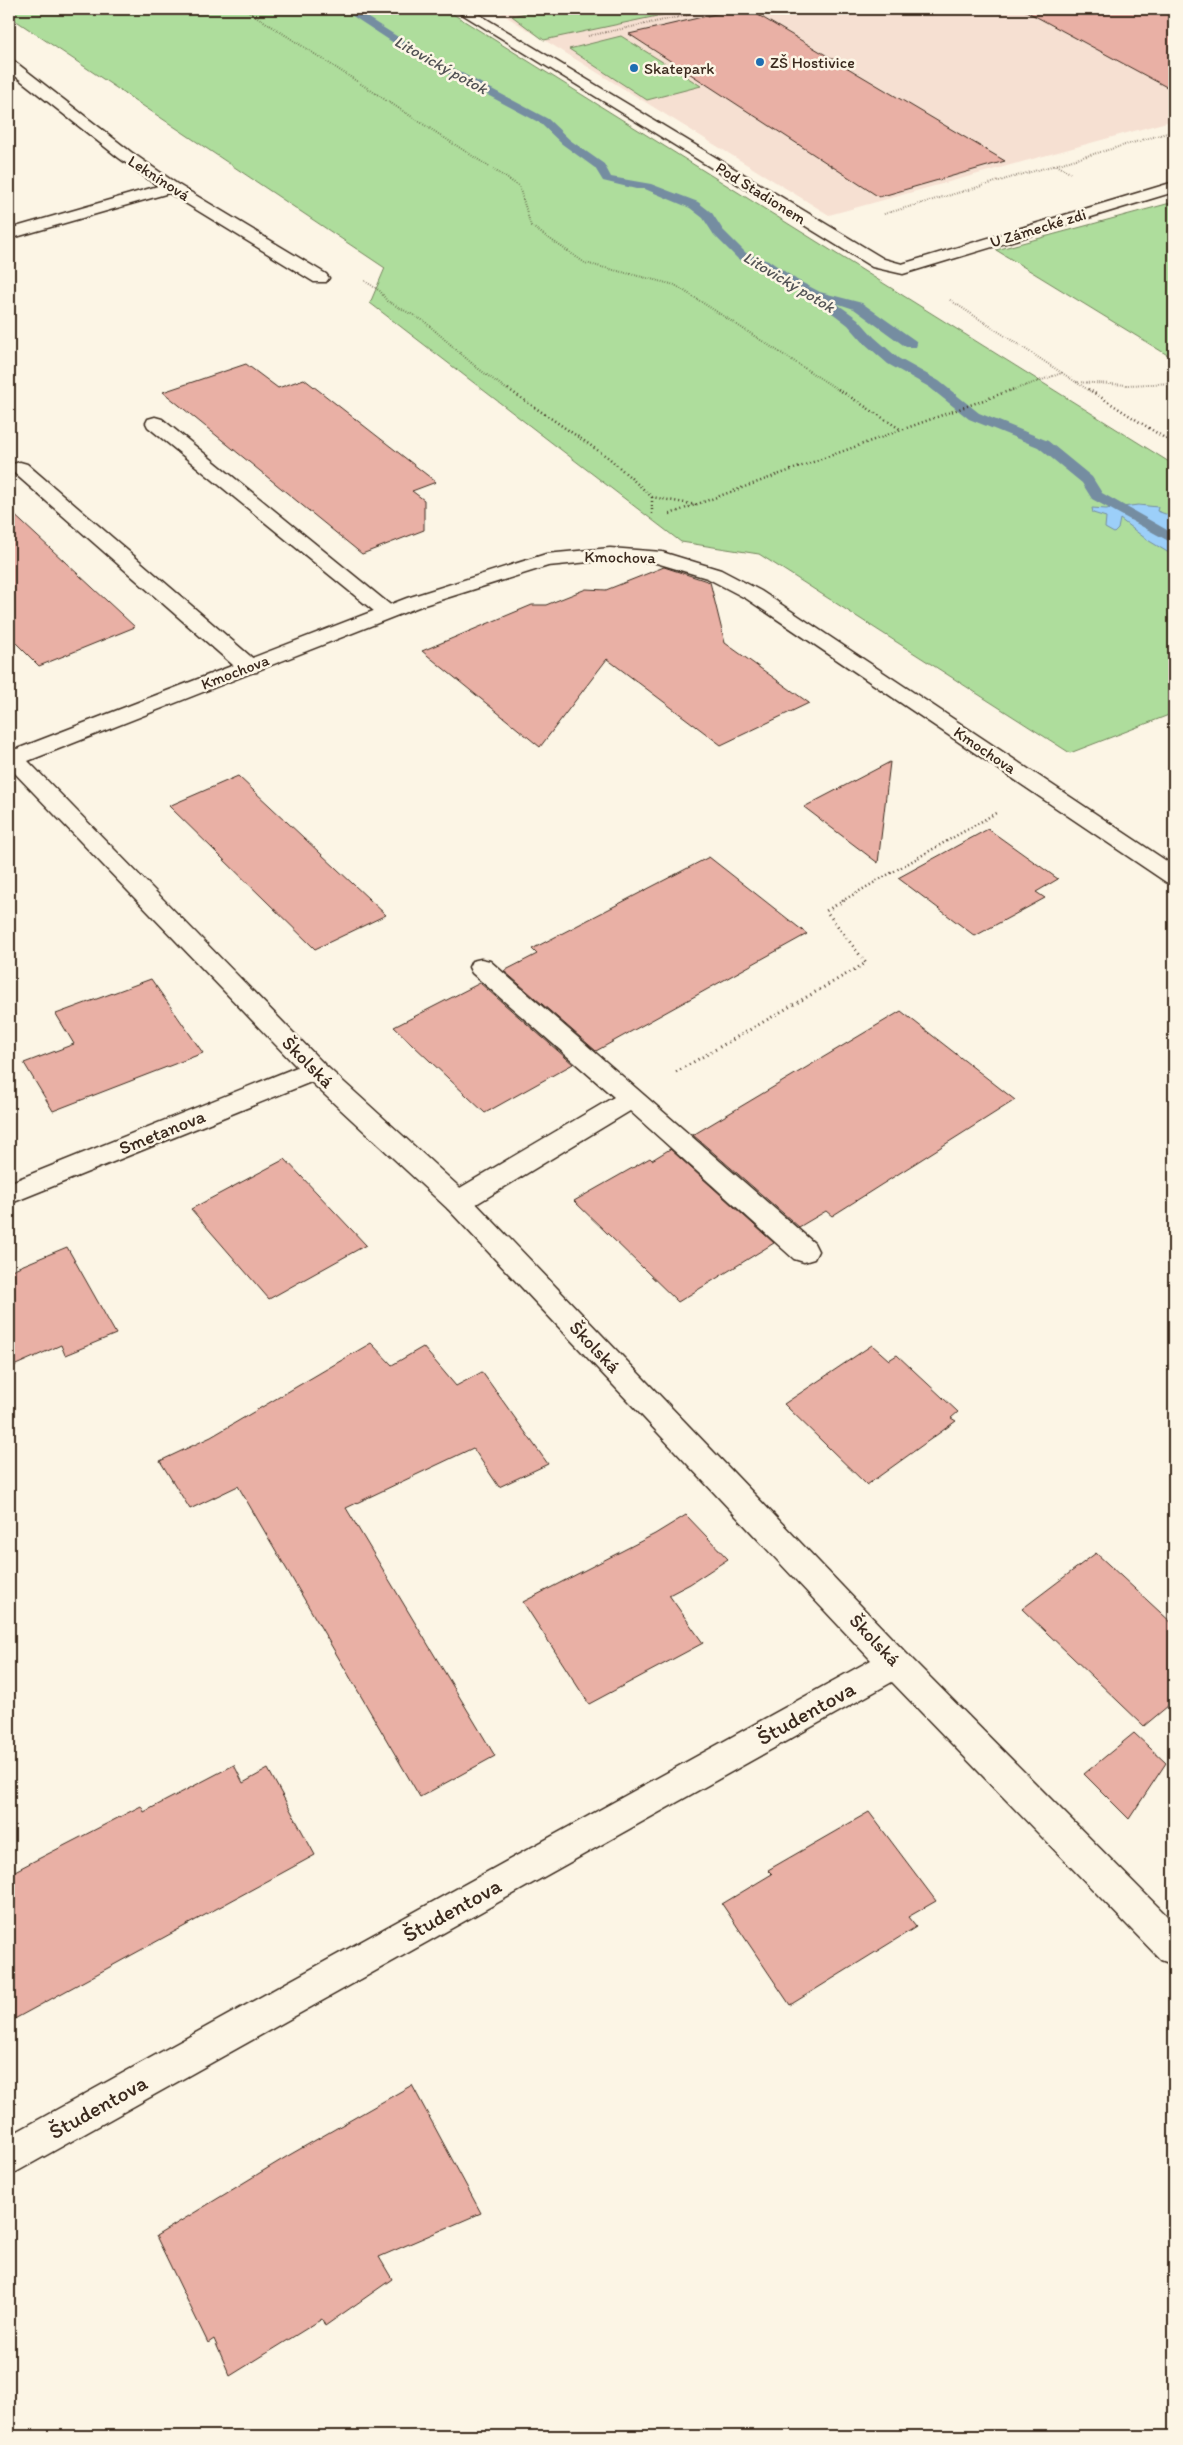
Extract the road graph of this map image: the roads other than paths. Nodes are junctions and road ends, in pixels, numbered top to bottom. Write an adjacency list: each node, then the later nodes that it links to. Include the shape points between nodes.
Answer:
1 (461, 9): 6 (street, Pod Stadionem, via 872,262)
2 (9, 64): 3 (street, Leknínová)
3 (171, 187): 5 (street); 7 (street, Leknínová)
4 (1174, 187): 6 (street, U Zámecké zdi)
5 (9, 234)
6 (903, 269)
7 (315, 275)
8 (154, 423): 10 (street)
9 (20, 468): 11 (street)
10 (388, 612): 11 (street, Kmochova); 13 (street, Kmochova, via 536,563 568,557 654,556 714,574 754,595)
11 (250, 666): 12 (street, Kmochova)
12 (10, 758): 15 (street, Školská)
13 (1174, 877)
14 (481, 967): 16 (street)
15 (315, 1070): 17 (street, Smetanova); 18 (street, Školská)
16 (632, 1098): 18 (street); 19 (street)
17 (9, 1194)
18 (458, 1202): 20 (street, Školská)
19 (804, 1251)
20 (896, 1662): 21 (street, Školská); 22 (street, Študentova)
21 (1174, 1948)
22 (9, 2157)

